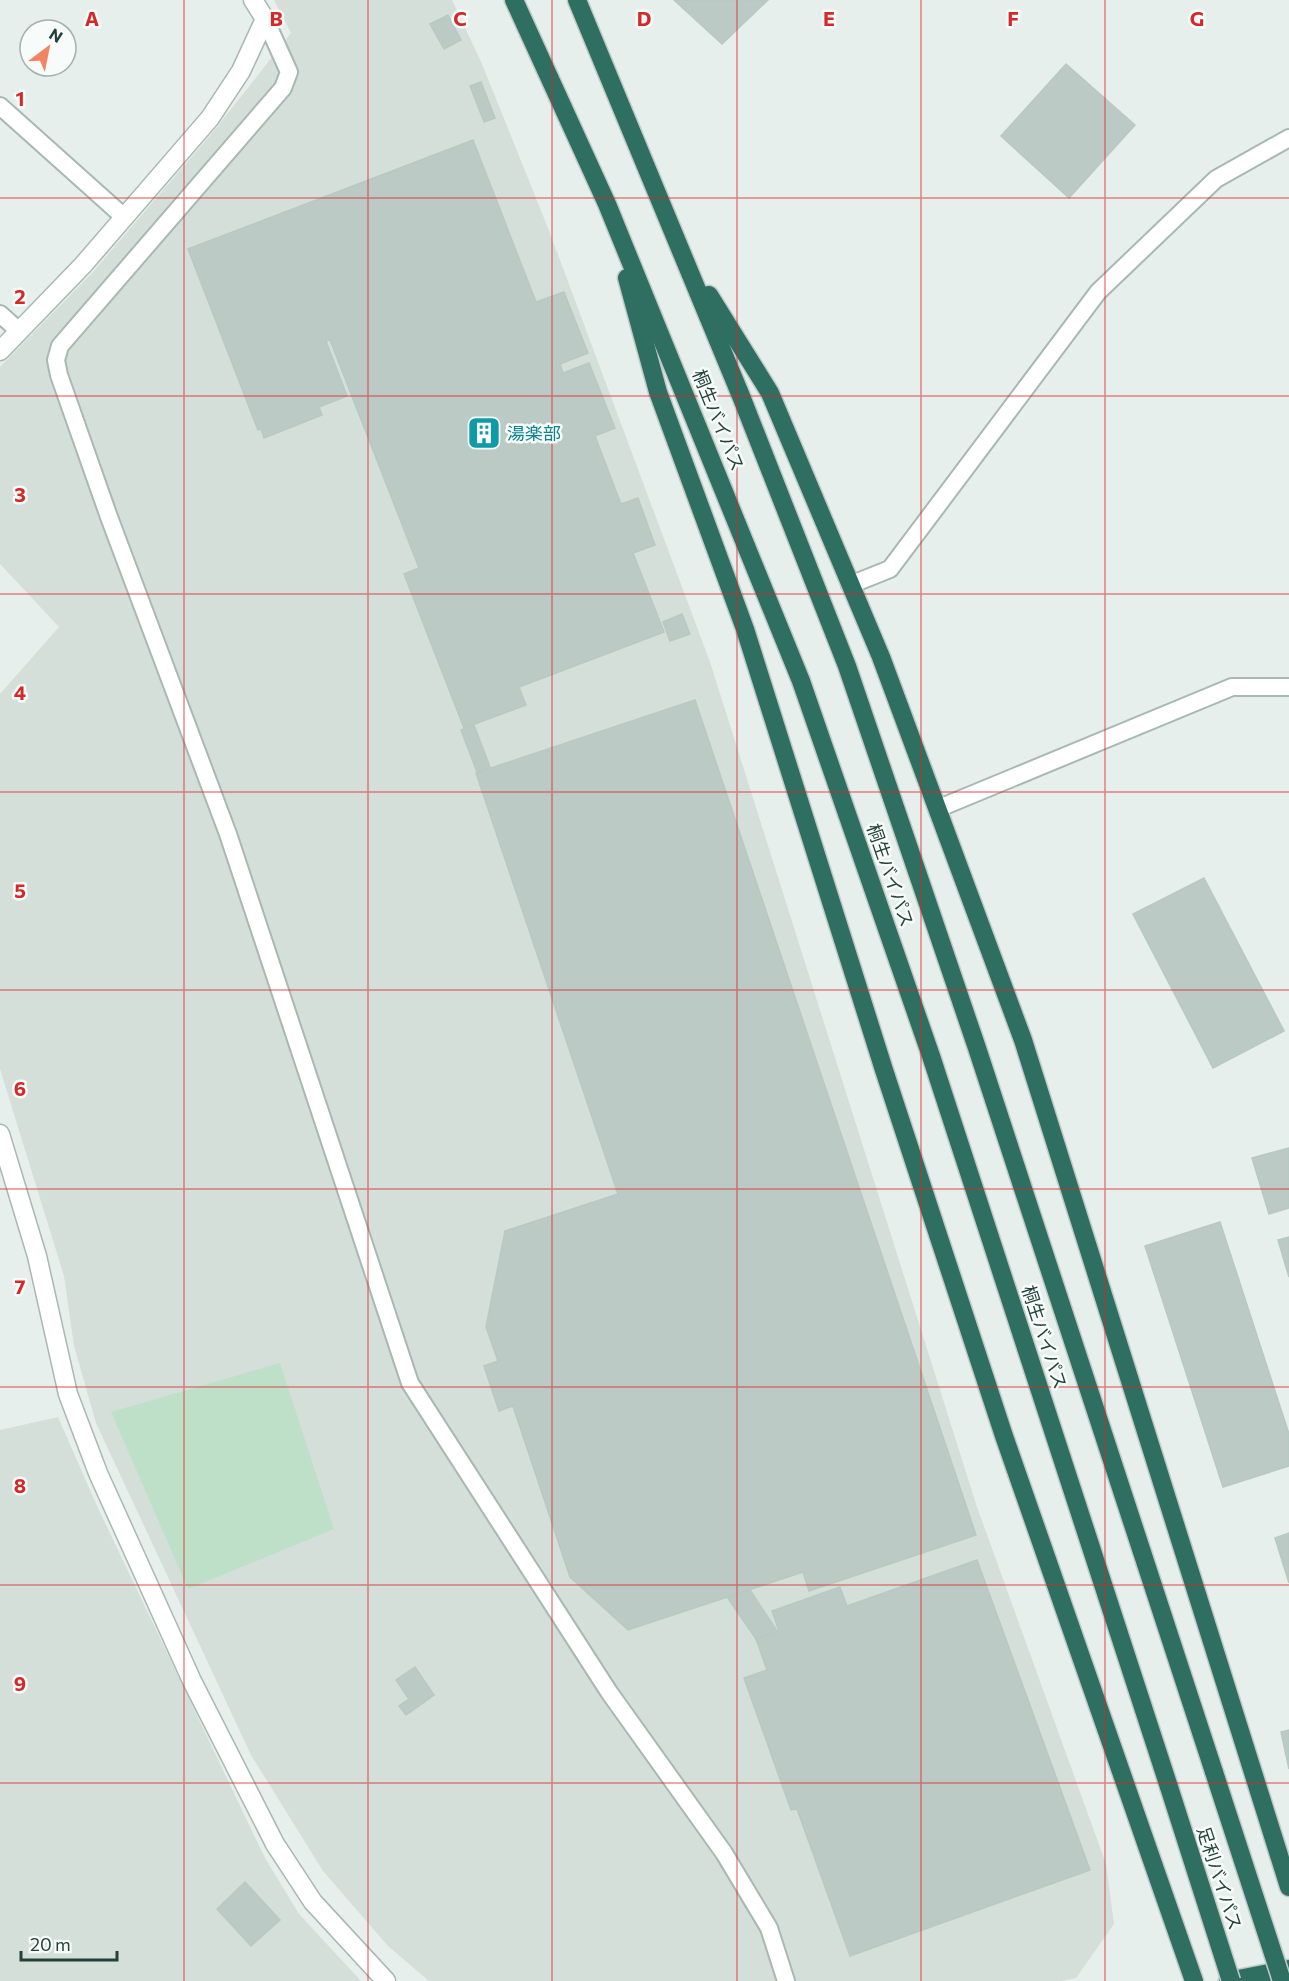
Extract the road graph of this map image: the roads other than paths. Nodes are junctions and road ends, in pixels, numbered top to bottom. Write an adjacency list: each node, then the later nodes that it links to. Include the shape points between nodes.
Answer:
1 (253, 0): 4 (street)
2 (514, 0): 7 (highway, 桐生バイパス)
3 (577, 0): 9 (highway, 桐生バイパス)
4 (266, 19): 8 (street, via 241,71 210,118); 22 (lane, via 288,72 283,88 60,346 59,375 228,834 410,1383 609,1692 724,1853 769,1928)
5 (0, 106): 8 (lane)
6 (1289, 138): 13 (lane, via 1216,179 1098,292 890,569)
7 (607, 204): 18 (highway, 桐生バイパス, via 801,681 935,1067); 23 (highway, via 658,392 745,629 1004,1437)
8 (124, 218): 11 (street)
9 (682, 253): 13 (highway, via 770,393); 17 (highway, 桐生バイパス, via 847,666 977,1048)
10 (0, 314): 11 (lane)
11 (20, 332): 12 (street)
12 (0, 351)
13 (850, 585): 15 (highway)
14 (1289, 687): 15 (lane, via 1232,687)
15 (937, 809): 19 (highway, via 1023,1040)
16 (0, 1134): 21 (street, via 37,1256 69,1394 98,1473 192,1681 275,1844 313,1902)
17 (1214, 1772): 25 (highway, 足利バイパス, bridge)
18 (1169, 1787): 24 (highway, 足利バイパス, bridge)
19 (1289, 1887)
20 (1289, 1969): 24 (highway)
21 (386, 1981)
22 (786, 1981)
23 (1194, 1981)
24 (1230, 1981)
25 (1282, 1981)

